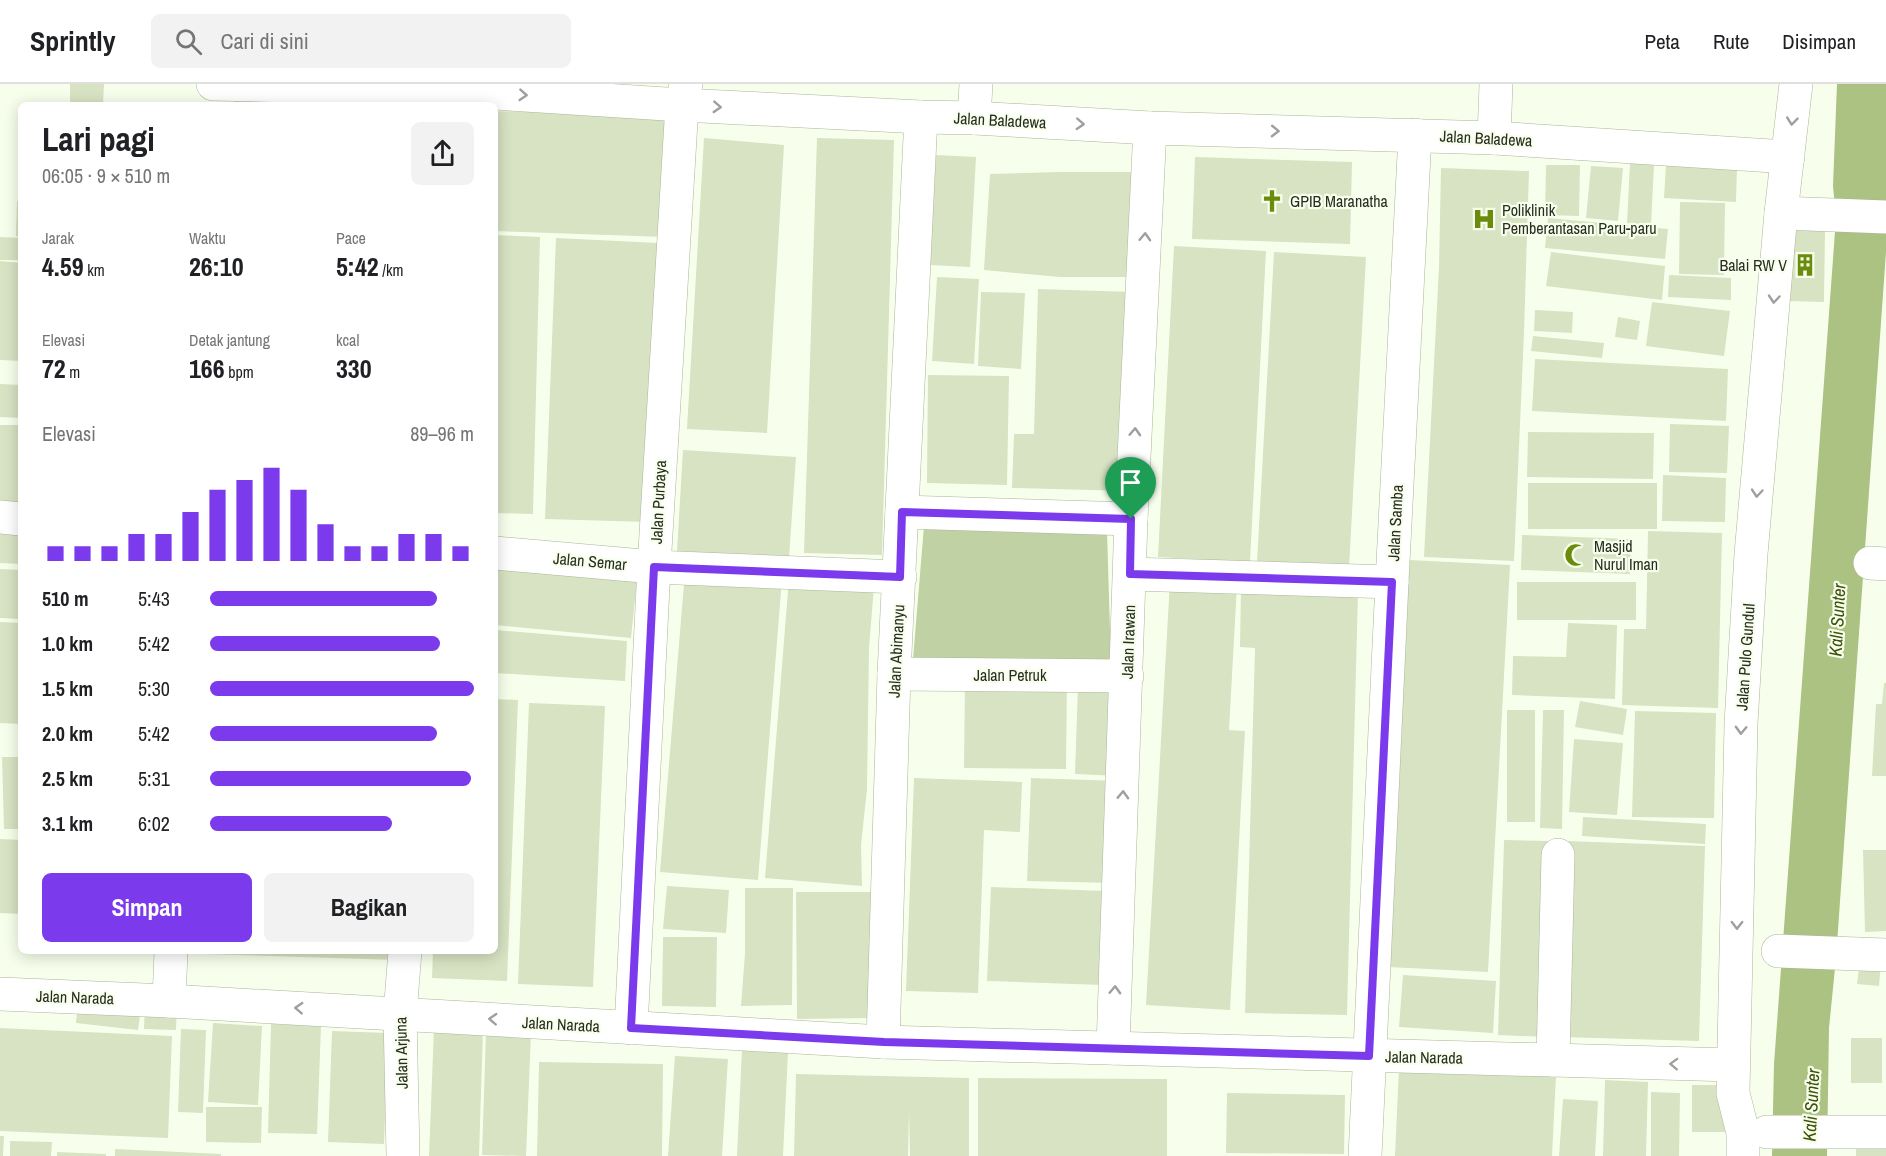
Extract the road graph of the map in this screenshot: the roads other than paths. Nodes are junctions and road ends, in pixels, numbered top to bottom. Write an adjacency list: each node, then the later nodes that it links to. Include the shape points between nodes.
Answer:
1 (207, 84): 7 (street)
2 (213, 84): 6 (street, Jalan Baladewa)
3 (1496, 84): 12 (street)
4 (1796, 84): 13 (street, Jalan Pulo Gundul, one-way to 13)
5 (684, 92): 6 (street, Jalan Baladewa, one-way to 5); 9 (street, Jalan Baladewa, one-way to 9); 21 (street, Jalan Purbaya)
6 (448, 98)
7 (206, 102)
8 (975, 102): 9 (street, Jalan Baladewa); 10 (street, Jalan Baladewa, one-way to 10)
9 (921, 117): 16 (street, Jalan Abimanyu)
10 (1150, 128): 11 (street, Jalan Baladewa, one-way to 11); 19 (street, Jalan Irawan, one-way to 10)
11 (1415, 135): 12 (street, Jalan Baladewa); 24 (street, Jalan Samba)
12 (1494, 138): 13 (street, Jalan Baladewa)
13 (1788, 157): 14 (street, Jalan Pulo Gundul)
14 (1792, 214): 15 (street); 40 (street, Jalan Pulo Gundul, one-way to 40, via 1751,554 1741,713)
15 (1886, 217)
16 (902, 512): 19 (street); 23 (street, Jalan Abimanyu)
17 (0, 518): 18 (street)
18 (18, 519)
19 (1131, 519): 22 (street, Jalan Irawan)
20 (498, 553): 21 (street, Jalan Semar)
21 (654, 567): 23 (street, Jalan Semar); 35 (street, Jalan Purbaya)
22 (1130, 574): 24 (street); 26 (street, Jalan Irawan)
23 (900, 577): 25 (street, Jalan Abimanyu)
24 (1392, 582): 38 (street, Jalan Samba)
25 (894, 674): 26 (street, Jalan Petruk); 36 (street, Jalan Abimanyu)
26 (1127, 675): 37 (street, Jalan Irawan, one-way to 26)
27 (1558, 855): 39 (street)
28 (1778, 951): 31 (street)
29 (171, 954): 33 (street)
30 (405, 954): 34 (street, Jalan Arjuna)
31 (1886, 955)
32 (0, 994): 33 (street, Jalan Narada)
33 (169, 1001): 34 (street, Jalan Narada, one-way to 33)
34 (400, 1014): 35 (street, Jalan Narada, one-way to 34); 43 (street, Jalan Arjuna)
35 (631, 1028): 36 (street, Jalan Narada)
36 (884, 1042): 37 (street, Jalan Narada)
37 (1113, 1048): 38 (street, Jalan Narada)
38 (1369, 1056): 39 (street, Jalan Narada); 44 (street, Jalan Samba)
39 (1552, 1060): 40 (street, Jalan Narada, one-way to 39)
40 (1733, 1065): 45 (street, Jalan Pulo Gundul, via 1733,1093 1743,1133)
41 (1767, 1132): 42 (street)
42 (1886, 1132)
43 (403, 1156)
44 (1365, 1156)
45 (1743, 1156)

